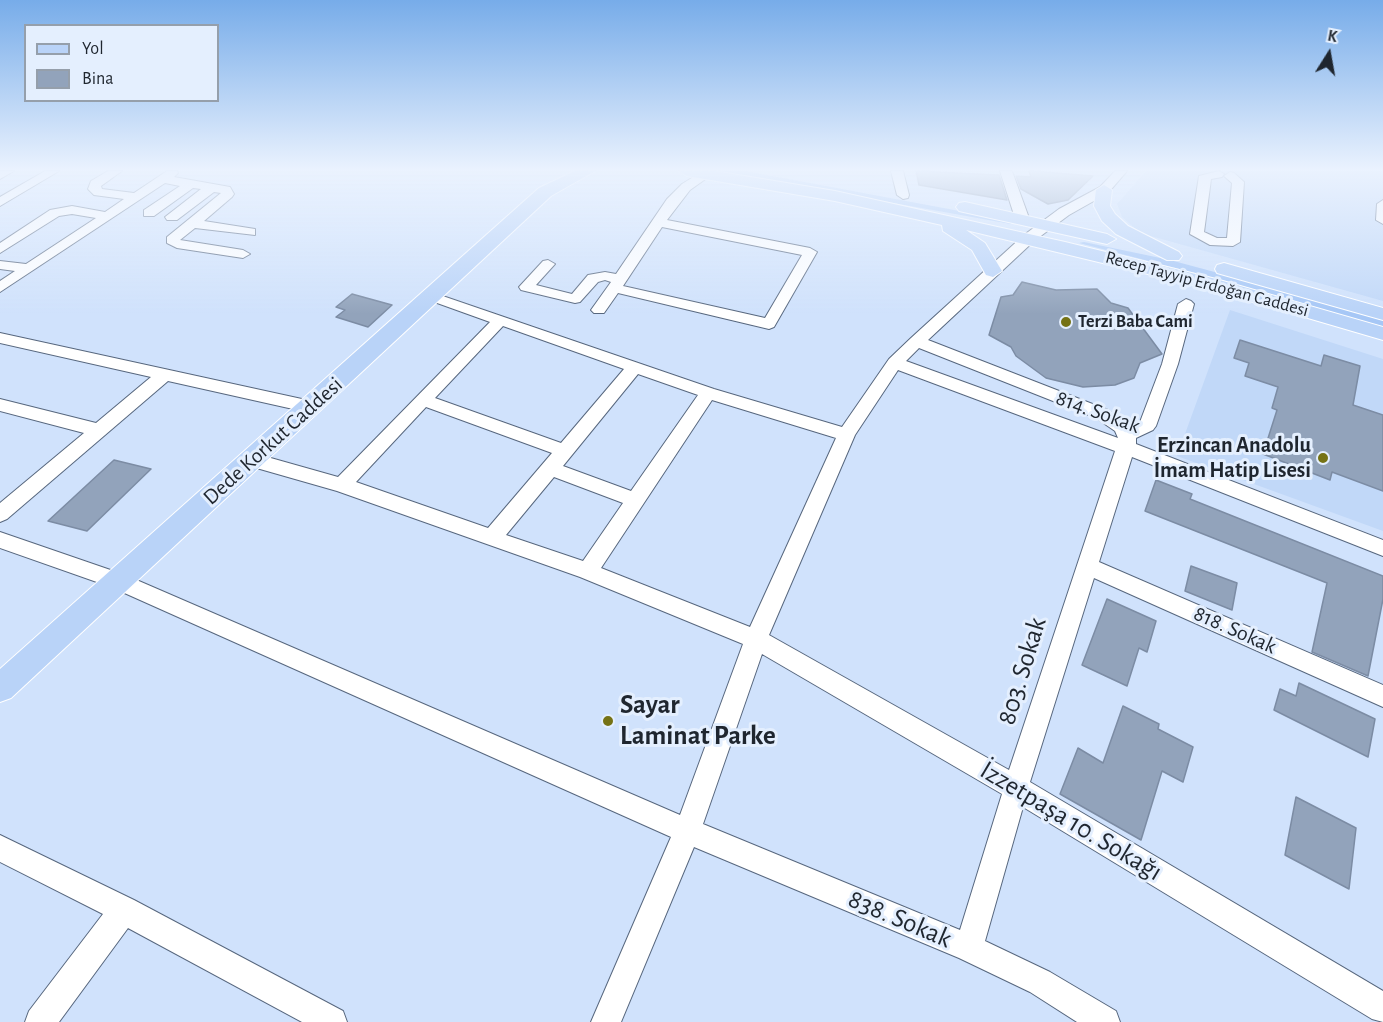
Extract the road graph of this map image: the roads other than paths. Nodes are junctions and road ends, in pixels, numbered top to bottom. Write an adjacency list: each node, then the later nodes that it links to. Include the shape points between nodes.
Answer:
1 (46, 219): 18 (street)
2 (103, 219): 23 (street)
3 (197, 219): 14 (street)
4 (511, 219): 27 (main road, Dede Korkut Caddesi)
5 (661, 219): 13 (street)
6 (935, 219): 24 (main road, via 974,242)
7 (961, 219): 17 (main road, Recep Tayyip Erdoğan Caddesi)
8 (1025, 219): 15 (main road, Recep Tayyip Erdoğan Caddesi)
9 (1056, 219): 15 (street)
10 (1110, 219): 20 (main road, via 1122,230)
11 (1199, 219): 12 (street, via 1197,234 1215,242 1233,242)
12 (1235, 219)
13 (659, 222): 25 (street); 25 (street, via 810,252 769,324)
14 (192, 223): 16 (street); 19 (street, via 172,240)
15 (1047, 224): 17 (street); 20 (main road, Recep Tayyip Erdoğan Caddesi)
16 (250, 232)
17 (1029, 238): 24 (street); 32 (main road, Recep Tayyip Erdoğan Caddesi, via 1209,283)
18 (0, 249)
19 (243, 254)
20 (1173, 256): 30 (main road, Recep Tayyip Erdoğan Caddesi)
21 (548, 264): 25 (street, via 526,287 575,299 593,278 604,276)
22 (0, 265): 23 (street)
23 (28, 270): 26 (street)
24 (993, 271): 34 (street)
25 (617, 284): 29 (street)
26 (0, 288)
27 (431, 296): 31 (street); 41 (main road, Dede Korkut Caddesi)
28 (1186, 304): 44 (street, via 1147,426)
29 (599, 310)
30 (1383, 314)
31 (501, 318): 36 (street); 39 (street)
32 (1383, 334)
33 (0, 338): 37 (street)
34 (917, 341): 35 (street); 44 (street, via 1102,414)
35 (895, 363): 43 (street); 44 (street, 814. Sokak)
36 (635, 367): 38 (street); 45 (street)
37 (163, 376): 41 (street); 42 (street)
38 (708, 393): 43 (street); 49 (street)
39 (423, 400): 45 (street); 48 (street)
40 (0, 405): 42 (street)
41 (311, 407): 46 (main road, Dede Korkut Caddesi)
42 (98, 430): 50 (street)
43 (846, 435): 57 (street)
44 (1125, 439): 53 (street, 814. Sokak); 54 (street, 803. Sokak)
45 (565, 451): 47 (street)
46 (253, 459): 48 (street, İzzetpaşa 10. Sokağı); 56 (main road, Dede Korkut Caddesi)
47 (550, 468): 49 (street); 51 (street)
48 (342, 485): 51 (street, İzzetpaşa 10. Sokağı)
49 (635, 500): 55 (street)
50 (0, 514)
51 (492, 538): 55 (street, İzzetpaşa 10. Sokağı)
52 (0, 540): 56 (street, 838. Sokak)
53 (1383, 549)
54 (1086, 565): 59 (street, 818. Sokak); 60 (street, 803. Sokak)
55 (587, 571): 57 (street, İzzetpaşa 10. Sokağı)
56 (118, 581): 58 (main road, Dede Korkut Caddesi); 61 (street, 838. Sokak)
57 (756, 639): 60 (street, İzzetpaşa 10. Sokağı); 61 (street)
58 (0, 688)
59 (1383, 696)
60 (1016, 788): 64 (street, 803. Sokak); 65 (street, İzzetpaşa 10. Sokağı)
61 (687, 831): 64 (street, 838. Sokak); 68 (street)
62 (0, 848): 63 (street)
63 (124, 910): 66 (street); 67 (street)
64 (969, 948): 69 (street, 838. Sokak, via 1040,982)
65 (1383, 1008)
66 (40, 1022)
67 (332, 1022)
68 (606, 1022)
69 (1105, 1022)

